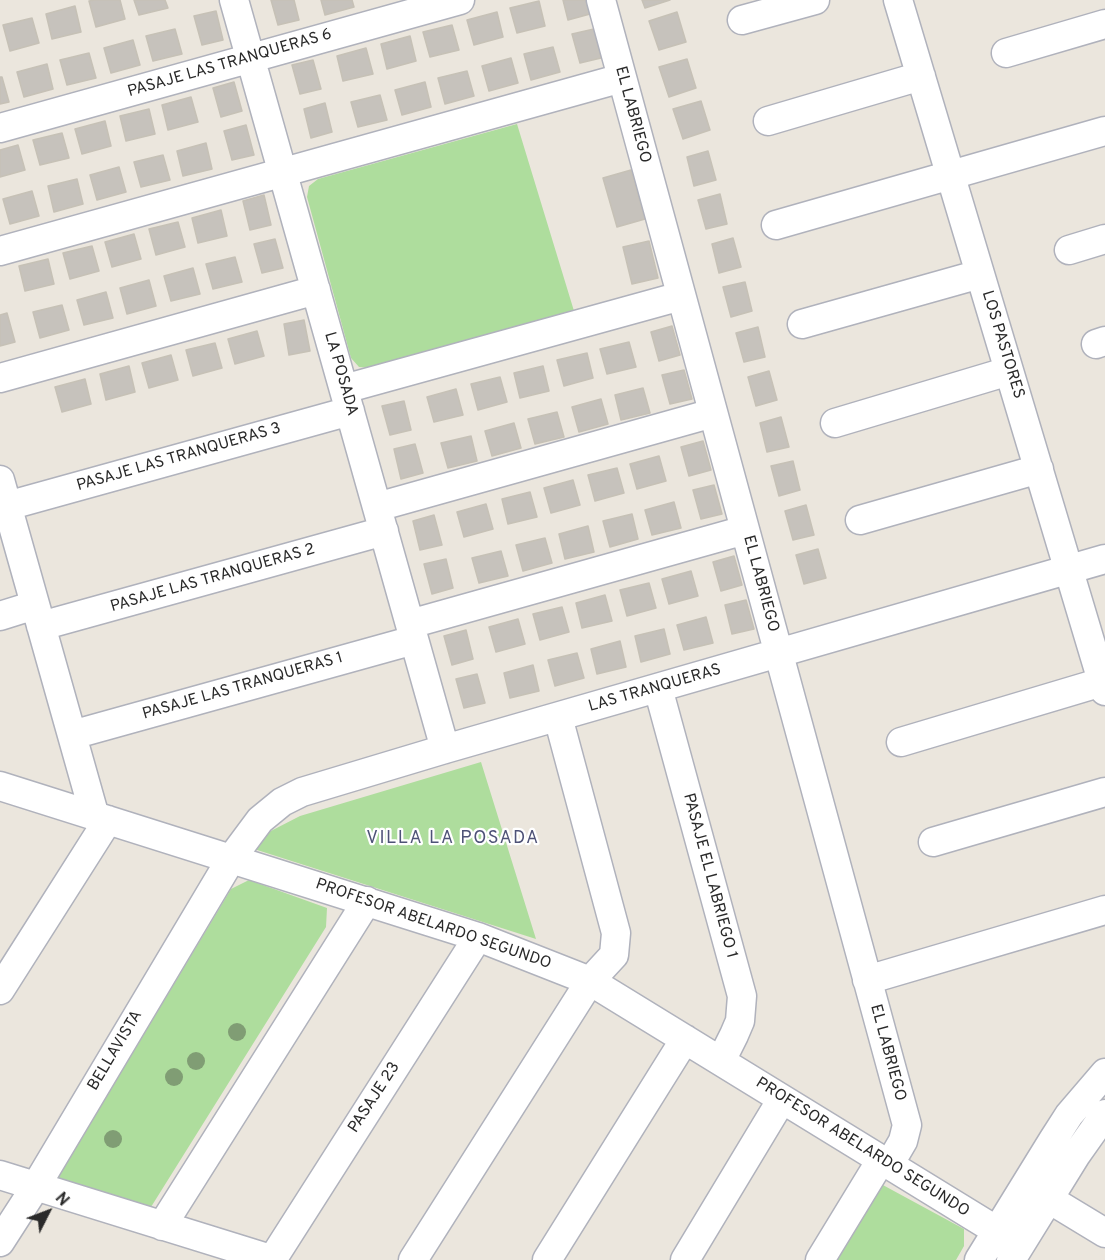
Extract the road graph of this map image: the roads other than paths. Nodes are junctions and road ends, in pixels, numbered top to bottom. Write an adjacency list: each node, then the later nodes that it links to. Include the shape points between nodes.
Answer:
1 (234, 0): 9 (street, LA POSADA)
2 (460, 0): 9 (street, PASAJE LAS TRANQUERAS 6)
3 (601, 0): 11 (street, EL LABRIEGO)
4 (815, 0): 6 (street)
5 (898, 0): 10 (street, LOS PASTORES)
6 (742, 20)
7 (1105, 24): 8 (street)
8 (1006, 53)
9 (250, 58): 13 (street, PASAJE LAS TRANQUERAS 6); 15 (street, LA POSADA)
10 (921, 76): 12 (street); 16 (street, LOS PASTORES)
11 (622, 78): 15 (street); 23 (street, EL LABRIEGO)
12 (768, 121)
13 (0, 128)
14 (1105, 131): 16 (street)
15 (283, 172): 20 (street); 22 (street, LA POSADA)
16 (950, 175): 17 (street); 21 (street, LOS PASTORES)
17 (776, 225)
18 (1105, 239): 19 (street)
19 (1069, 250)
20 (0, 251)
21 (980, 274): 24 (street); 25 (street, LOS PASTORES)
22 (316, 290): 26 (street); 27 (street, LA POSADA)
23 (681, 296): 27 (street, PASAJE LAS TRANQUERAS 3); 28 (street, EL LABRIEGO)
24 (802, 324)
25 (1009, 371): 29 (street); 30 (street, LOS PASTORES)
26 (0, 378)
27 (347, 400): 31 (street, PASAJE LAS TRANQUERAS 3); 32 (street, LA POSADA)
28 (713, 413): 32 (street, PASAJE LAS TRANQUERAS 2); 34 (street, EL LABRIEGO)
29 (835, 423)
30 (1039, 469): 33 (street); 36 (street, LOS PASTORES)
31 (3, 499): 38 (street)
32 (380, 519): 38 (street, PASAJE LAS TRANQUERAS 2); 39 (street, LA POSADA)
33 (860, 520)
34 (745, 530): 39 (street, PASAJE LAS TRANQUERAS 1); 40 (street, EL LABRIEGO)
35 (1105, 559): 36 (street, LAS TRANQUERAS)
36 (1069, 569): 40 (street, LAS TRANQUERAS); 41 (street, LOS PASTORES)
37 (0, 616): 38 (street, PASAJE LAS TRANQUERAS 2)
38 (38, 616): 44 (street)
39 (412, 632): 44 (street, PASAJE LAS TRANQUERAS 1); 46 (street, LA POSADA)
40 (779, 653): 42 (street, LAS TRANQUERAS); 55 (street, EL LABRIEGO)
41 (1104, 686): 45 (street)
42 (658, 688): 43 (street, LAS TRANQUERAS); 59 (street, PASAJE EL LABRIEGO 1, via 742,996 740,1021)
43 (558, 717): 46 (street, LAS TRANQUERAS); 56 (street, via 616,933 614,955)
44 (72, 735): 49 (street)
45 (901, 742)
46 (446, 749): 51 (street, LAS TRANQUERAS, via 302,792 282,802 260,820)
47 (0, 786): 49 (street, PROFESOR ABELARDO SEGUNDO)
48 (1105, 792): 50 (street)
49 (101, 818): 51 (street, PROFESOR ABELARDO SEGUNDO); 57 (street)
50 (933, 842)
51 (231, 859): 52 (street, PROFESOR ABELARDO SEGUNDO); 65 (street, BELLAVISTA)
52 (367, 901): 54 (street, PROFESOR ABELARDO SEGUNDO); 67 (street)
53 (1105, 910): 55 (street)
54 (478, 937): 56 (street, PROFESOR ABELARDO SEGUNDO); 71 (street, PASAJE 23)
55 (867, 980): 63 (street, EL LABRIEGO, via 906,1125 903,1141)
56 (590, 981): 58 (street, PROFESOR ABELARDO SEGUNDO); 72 (street)
57 (0, 990)
58 (685, 1039): 59 (street, PROFESOR ABELARDO SEGUNDO); 73 (street)
59 (721, 1061): 61 (street, PROFESOR ABELARDO SEGUNDO)
60 (1105, 1073): 70 (street, via 1069,1115)
61 (782, 1099): 63 (street, PROFESOR ABELARDO SEGUNDO); 74 (street)
62 (1105, 1114): 66 (street)
63 (885, 1162): 70 (street, PROFESOR ABELARDO SEGUNDO); 75 (street, EL LABRIEGO)
64 (0, 1175): 65 (street)
65 (36, 1186): 67 (street); 69 (street, BELLAVISTA)
66 (1049, 1199): 68 (street); 70 (street)
67 (162, 1226): 71 (street)
68 (1105, 1233)
69 (0, 1242)
70 (1009, 1245): 76 (street)
71 (273, 1260)
72 (413, 1260)
73 (547, 1260)
74 (685, 1260)
75 (820, 1260)
76 (979, 1260)

